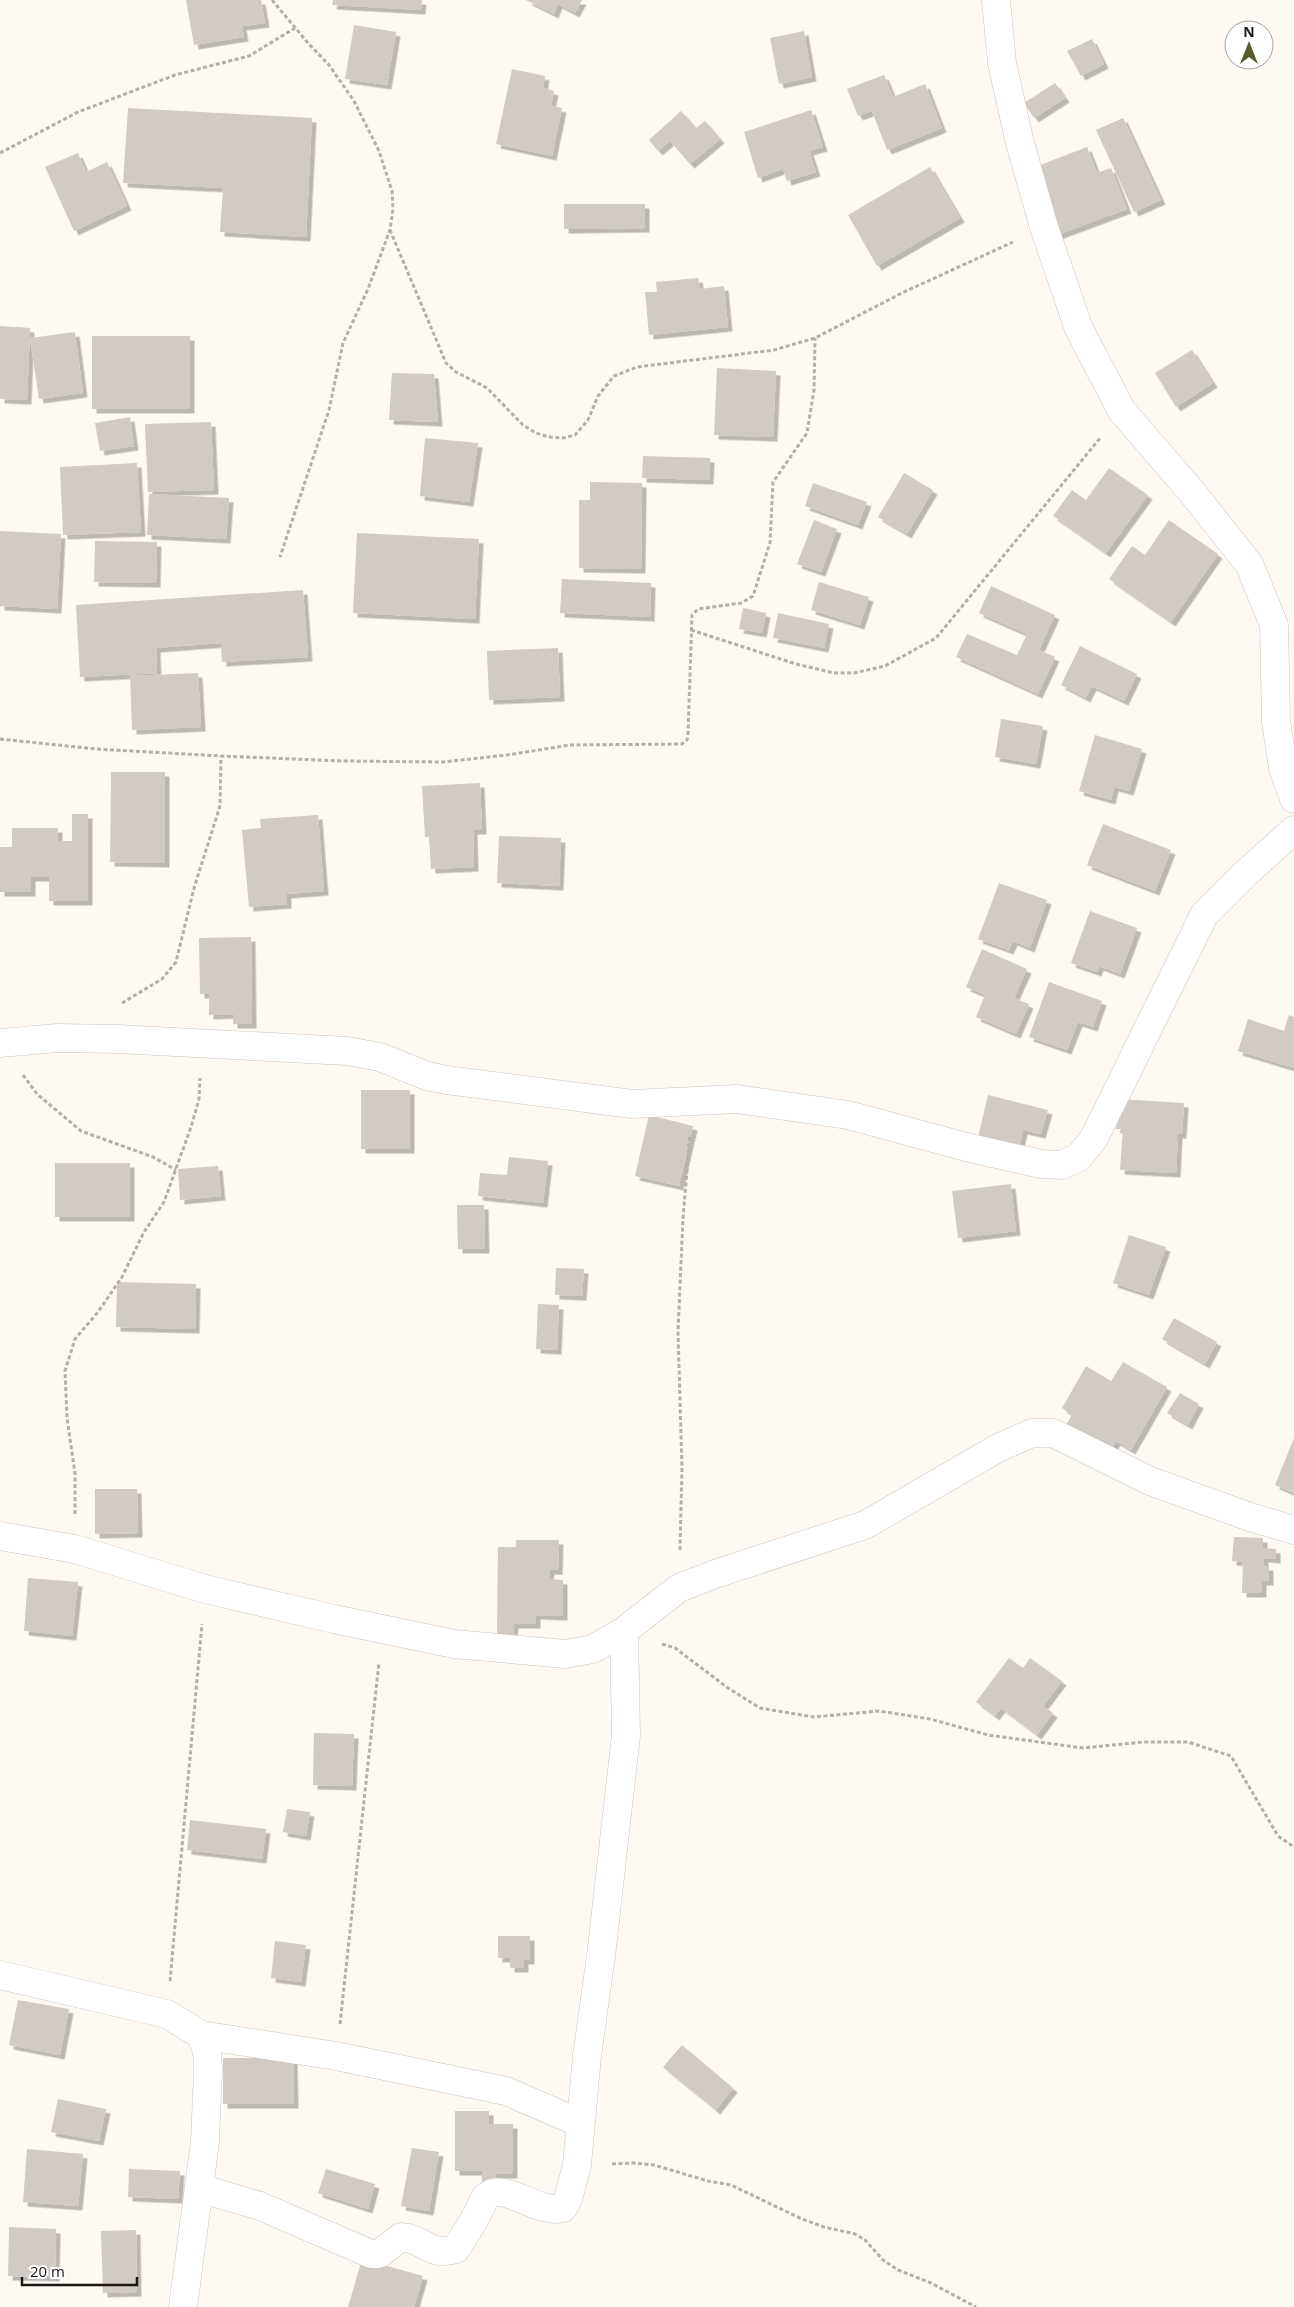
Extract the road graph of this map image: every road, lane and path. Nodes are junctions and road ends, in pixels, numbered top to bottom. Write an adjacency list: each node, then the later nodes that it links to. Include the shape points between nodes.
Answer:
1 (272, 0): 3 (path)
2 (996, 0): 5 (street, via 1002,63)
3 (295, 28): 4 (path, via 249,56 175,75 78,112); 6 (path, via 329,65 354,101 379,151 392,191)
4 (0, 153)
5 (1044, 227): 7 (path, via 902,293); 8 (street, via 1080,329)
6 (390, 230): 7 (path, via 446,363 487,388 523,425 549,437 575,435 588,420 598,396 614,376 637,367 774,350); 9 (path, via 343,343 329,410)
7 (815, 338): 10 (path, via 814,390 807,433 773,482 770,543 753,596 741,603 698,609 692,615)
8 (1122, 411): 10 (path, via 936,638 885,666 854,673 834,673); 13 (street, via 1249,564 1274,625 1276,721 1284,768)
9 (280, 557)
10 (691, 630): 12 (path, via 688,734 682,744 570,745 443,762)
11 (0, 740): 12 (path)
12 (221, 756): 15 (path, via 220,806 194,888 176,962 162,980)
13 (1294, 799)
14 (1294, 830): 18 (street, via 1204,915 1094,1138 1080,1158 1062,1165 1041,1164 848,1115 737,1099)
15 (117, 1006)
16 (0, 1043): 17 (street, via 57,1038); 19 (path, via 37,1094 81,1131)
17 (200, 1043): 18 (street, via 346,1051 380,1057 447,1080 632,1104); 19 (path, via 199,1099)
18 (693, 1102): 23 (path, via 678,1332 682,1468)
19 (176, 1170): 22 (path, via 164,1202 144,1232 122,1277 75,1339 65,1371 67,1418 75,1473)
20 (1294, 1530): 23 (street, via 1150,1481 1053,1433 1032,1433 998,1448 865,1525)
21 (0, 1536): 22 (street)
22 (75, 1549): 24 (street)
23 (679, 1588): 26 (street)
24 (205, 1589): 25 (street); 29 (path)
25 (382, 1629): 26 (street, via 454,1644 565,1654 593,1649); 31 (path)
26 (624, 1631): 27 (path, via 675,1648 760,1708 814,1717 879,1711 988,1735 1083,1748 1143,1742 1188,1742 1230,1756 1278,1836); 32 (street, via 626,1735)
27 (1294, 1847)
28 (0, 1975): 29 (street)
29 (167, 2014): 30 (street)
30 (201, 2035): 31 (street); 34 (street, via 207,2051 208,2071)
31 (336, 2056): 32 (street, via 506,2091)
32 (580, 2123): 33 (street)
33 (577, 2165): 34 (street, via 563,2208 554,2210 505,2192 494,2192 486,2197 456,2249 444,2252 435,2252 410,2238 401,2237 379,2254 371,2254 260,2206); 36 (path, via 654,2165 731,2185 802,2219 855,2234 898,2270)
34 (199, 2188): 35 (street)
35 (183, 2307)
36 (976, 2307)

